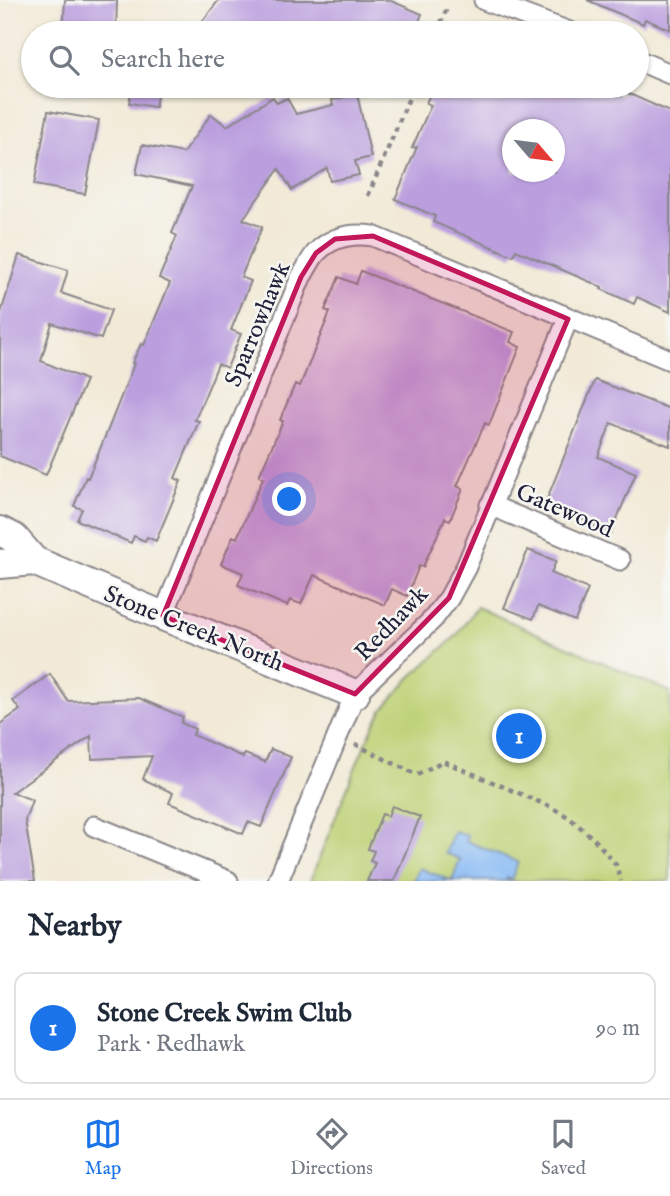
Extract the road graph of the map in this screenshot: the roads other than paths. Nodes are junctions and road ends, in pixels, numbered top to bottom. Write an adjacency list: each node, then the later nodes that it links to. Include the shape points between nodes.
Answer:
1 (484, 0): 2 (street)
2 (540, 21)
3 (649, 65): 4 (street)
4 (670, 74)
5 (568, 319): 6 (street, Sparrowhawk); 7 (street, Redhawk); 12 (street, Sparrowhawk, via 373,236 335,239 316,253 301,277)
6 (670, 360)
7 (490, 505): 9 (street, Gatewood); 13 (street, Redhawk, via 449,598)
8 (0, 531): 10 (street, Stone Creek North)
9 (620, 560)
10 (34, 561): 11 (street, Stone Creek North); 12 (street, Stone Creek North)
11 (0, 564)
12 (163, 616): 13 (street, Stone Creek North)
13 (355, 694): 16 (street, Redhawk)
14 (94, 826): 15 (street)
15 (228, 881)
16 (278, 881)

